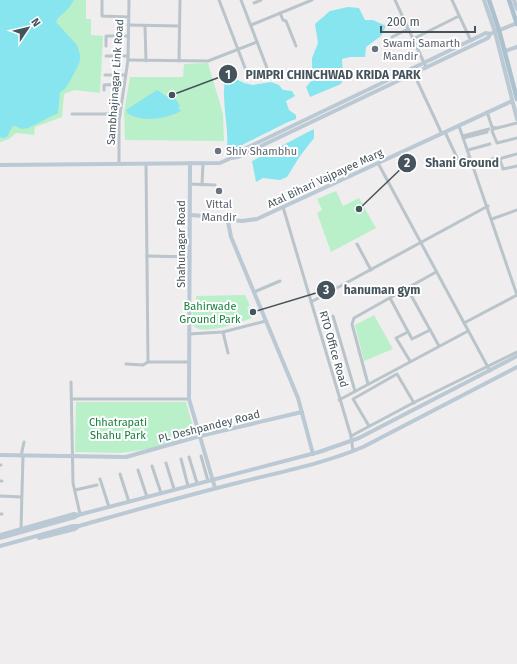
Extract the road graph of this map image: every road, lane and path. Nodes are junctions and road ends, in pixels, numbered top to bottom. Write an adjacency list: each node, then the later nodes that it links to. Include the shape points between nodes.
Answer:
1 (102, 0): 18 (street, via 102,16)
2 (128, 0): 18 (street, Sambhajinagar Link Road)
3 (180, 0): 23 (street)
4 (219, 0): 34 (street)
5 (241, 0): 21 (street)
6 (261, 0): 14 (street)
7 (312, 0): 16 (street)
8 (395, 0): 24 (street)
9 (452, 0): 17 (street)
10 (484, 0): 25 (street)
11 (489, 0): 25 (main road)
12 (509, 0): 19 (main road)
13 (514, 0): 15 (street)
14 (254, 3)
15 (517, 9)
16 (280, 13): 21 (street); 32 (street)
17 (460, 16): 28 (street); 29 (street)
18 (128, 17): 20 (street, Sambhajinagar Link Road)
19 (517, 24): 25 (street)
20 (128, 25): 22 (street); 26 (street, Sambhajinagar Link Road)
21 (250, 25): 30 (street)
22 (145, 26): 23 (street); 38 (street)
23 (179, 26): 39 (street)
24 (408, 29): 27 (street); 28 (street)
25 (495, 32): 29 (street, via 486,33); 35 (main road); 40 (street, via 488,38); 48 (street)
26 (128, 36): 31 (street, via 106,36); 37 (street, Sambhajinagar Link Road)
27 (392, 37)
28 (413, 39): 40 (street)
29 (471, 41): 40 (street)
30 (257, 42): 34 (street); 41 (street)
31 (106, 46)
32 (296, 46)
33 (517, 47): 35 (street)
34 (238, 50): 39 (street, via 208,61); 43 (street)
35 (504, 51): 48 (main road)
36 (106, 56): 37 (street)
37 (128, 58): 38 (street); 45 (street, Sambhajinagar Link Road)
38 (146, 60): 39 (street)
39 (179, 61)
40 (425, 65): 42 (street)
41 (267, 68)
42 (412, 71): 55 (street); 64 (street, via 236,153 220,163)
43 (247, 73)
44 (105, 75): 45 (street)
45 (126, 75): 46 (street, Sambhajinagar Link Road)
46 (124, 84): 47 (street, via 104,85); 51 (street, Sambhajinagar Link Road)
47 (104, 90)
48 (515, 100): 49 (street, Atal Bihari Vajpayee Marg); 52 (street)
49 (487, 112): 52 (street, via 494,128); 53 (street, Atal Bihari Vajpayee Marg)
50 (72, 114): 51 (street)
51 (120, 114): 66 (street, Sambhajinagar Link Road)
52 (517, 121): 57 (street, via 492,131 496,143)
53 (459, 126): 55 (street, Atal Bihari Vajpayee Marg); 56 (street)
54 (488, 131): 56 (street)
55 (443, 133): 61 (street, via 458,160); 65 (street, Atal Bihari Vajpayee Marg)
56 (463, 137): 59 (street)
57 (517, 138)
58 (490, 144): 59 (street)
59 (468, 150): 61 (street)
60 (517, 154): 70 (street, via 500,160 503,169)
61 (470, 157): 68 (street)
62 (496, 158): 68 (street)
63 (190, 163): 64 (street); 67 (street); 71 (street, Shahunagar Road)
64 (203, 163): 72 (street)
65 (378, 163): 74 (street, Atal Bihari Vajpayee Marg); 80 (street)
66 (119, 164): 67 (street); 69 (street)
67 (146, 164): 82 (street)
68 (472, 164): 75 (street)
69 (0, 165)
70 (517, 166)
71 (190, 184): 72 (street); 77 (street, Shahunagar Road)
72 (202, 185): 73 (street)
73 (215, 185)
74 (283, 206): 79 (street, Atal Bihari Vajpayee Marg, via 250,220); 91 (street, RTO Office Road)
75 (488, 206): 78 (street); 80 (street)
76 (517, 210): 78 (street)
77 (190, 215): 79 (street, Atal Bihari Vajpayee Marg); 83 (street, Shahunagar Road)
78 (492, 219): 89 (street)
79 (227, 220): 88 (street, via 230,237)
80 (420, 243): 84 (street); 85 (street)
81 (357, 244): 84 (street)
82 (147, 256): 83 (street); 104 (street)
83 (190, 257): 99 (street, Shahunagar Road)
84 (371, 270): 91 (street)
85 (436, 272): 87 (street); 94 (street)
86 (280, 281): 88 (street)
87 (407, 288): 90 (street); 95 (street)
88 (254, 292): 93 (street)
89 (517, 295): 94 (street)
90 (390, 298): 98 (street); 111 (street, via 352,320)
91 (311, 302): 115 (street, RTO Office Road)
92 (333, 316): 112 (street)
93 (266, 321): 97 (street); 117 (street)
94 (464, 323): 96 (street)
95 (430, 330): 98 (street, via 412,339); 100 (street)
96 (468, 330): 100 (street); 109 (street)
97 (223, 332): 99 (street); 102 (street)
98 (408, 332): 106 (street, via 396,338)
99 (189, 334): 105 (street, Shahunagar Road)
100 (438, 346): 106 (street)
101 (517, 352): 109 (street)
102 (228, 353)
103 (517, 356): 109 (street)
104 (148, 362): 105 (street); 107 (street, via 142,365)
105 (189, 362): 114 (street, Shahunagar Road)
106 (410, 362): 111 (street)
107 (126, 364)
108 (517, 367): 123 (street)
109 (489, 369): 116 (street); 122 (street)
110 (72, 382): 113 (street)
111 (368, 384): 112 (street)
112 (355, 391): 115 (street)
113 (72, 399): 114 (street); 127 (street)
114 (189, 399): 119 (street, Shahunagar Road)
115 (339, 400): 120 (street, RTO Office Road)
116 (414, 403): 118 (street); 118 (street, via 397,374 353,400)
117 (302, 412): 119 (street, PL Deshpandey Road); 124 (street)
118 (369, 426): 120 (street)
119 (200, 436): 127 (street, PL Deshpandey Road, via 126,457); 136 (street, Shahunagar Road)
120 (351, 436): 122 (street, RTO Office Road)
121 (24, 442): 126 (street)
122 (352, 442): 123 (street, RTO Office Road); 124 (street)
123 (352, 451): 140 (street, via 316,463)
124 (313, 454): 136 (street)
125 (0, 455): 126 (street, PL Deshpandey Road)
126 (22, 456): 127 (street, PL Deshpandey Road); 145 (street)
127 (73, 456): 141 (street)
128 (201, 456): 136 (street)
129 (188, 457): 137 (street)
130 (181, 459): 139 (street)
131 (166, 463): 142 (street)
132 (152, 466): 143 (street)
133 (138, 470): 146 (street)
134 (120, 474): 147 (street)
135 (100, 479): 148 (street)
136 (210, 480): 137 (street); 140 (street, Shahunagar Road)
137 (197, 483): 139 (street)
138 (97, 485): 141 (street)
139 (188, 486): 142 (street)
140 (215, 488): 150 (street)
141 (75, 490): 149 (street)
142 (174, 490): 143 (street)
143 (161, 493): 146 (street)
144 (0, 496): 145 (street)
145 (21, 496): 151 (street)
146 (147, 497): 147 (street)
147 (129, 502): 148 (street)
148 (109, 507): 149 (street)
149 (78, 516): 151 (street, via 74,514); 153 (street)
150 (79, 526): 154 (street); 154 (street)
151 (21, 529): 152 (street)
152 (0, 535)
153 (0, 538)
154 (0, 547)

